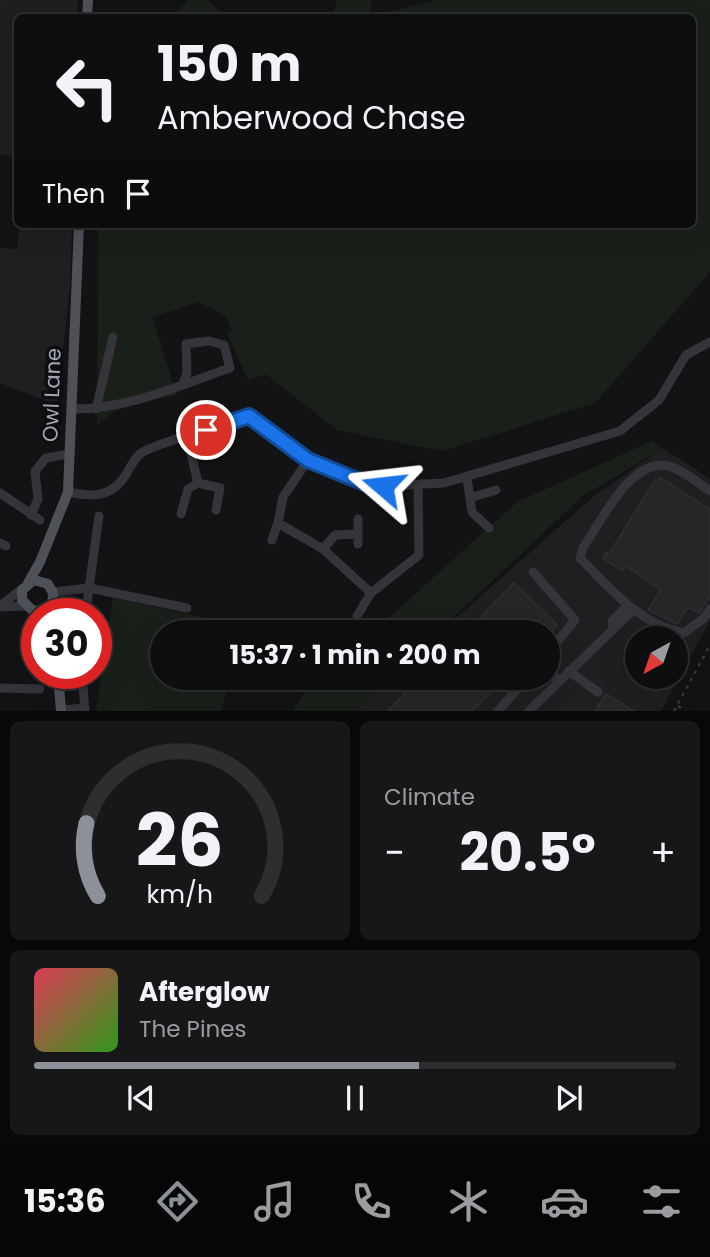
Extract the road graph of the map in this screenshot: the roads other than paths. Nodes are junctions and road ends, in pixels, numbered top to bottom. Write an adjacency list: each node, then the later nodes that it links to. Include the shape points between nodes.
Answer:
1 (79, 228): 5 (main road, Owl Lane)
2 (113, 337): 6 (street)
3 (710, 342): 10 (street, via 686,355 659,400 620,431)
4 (183, 384): 4 (street, via 230,368 225,345 209,341 186,344); 6 (street)
5 (72, 409): 6 (street); 8 (main road, Owl Lane)
6 (96, 409)
7 (187, 437): 9 (street, via 249,416); 11 (street); 15 (street, via 141,453 108,493)
8 (69, 454): 15 (main road, Owl Lane); 16 (street, via 46,458 35,471 36,517)
9 (308, 460): 12 (street, via 367,484); 22 (street, via 283,497)
10 (467, 478): 12 (street); 17 (street)
11 (198, 483): 18 (street, via 220,488); 19 (street, via 188,489)
12 (418, 486): 31 (street, via 419,555)
13 (496, 490): 17 (street)
14 (710, 491): 37 (street, via 670,466 650,464 634,474 583,548 580,558)
15 (68, 492): 26 (main road, Owl Lane)
16 (0, 493)
17 (470, 498): 23 (street, via 472,512)
18 (216, 510)
19 (181, 513)
20 (99, 516): 30 (street)
21 (358, 519): 25 (street, via 358,539 335,535)
22 (278, 523): 24 (street); 25 (street)
23 (489, 528)
24 (272, 540)
25 (323, 549): 31 (street)
26 (40, 562): 28 (main road, Owl Lane); 29 (main road, Owl Lane)
27 (533, 572): 42 (street, via 575,620)
28 (42, 580): 29 (main road); 33 (main road)
29 (25, 586): 32 (main road); 36 (street)
30 (89, 588): 34 (street); 35 (street); 38 (street)
31 (372, 593): 41 (street)
32 (24, 598)
33 (50, 598)
34 (64, 598)
35 (88, 598)
36 (0, 607): 39 (street)
37 (631, 607): 40 (street, via 668,630 684,633); 43 (street, via 618,626)
38 (187, 608)
39 (21, 609)
40 (710, 609)
41 (357, 616)
42 (560, 638)
43 (569, 671): 44 (street); 51 (street)
44 (560, 680)
45 (0, 688): 46 (street)
46 (21, 689)
47 (59, 689): 53 (main road)
48 (83, 689): 52 (street)
49 (517, 690): 54 (street)
50 (550, 690): 55 (street)
51 (598, 692)
52 (85, 709): 53 (street)
53 (61, 711)
54 (498, 711)
55 (529, 711)

